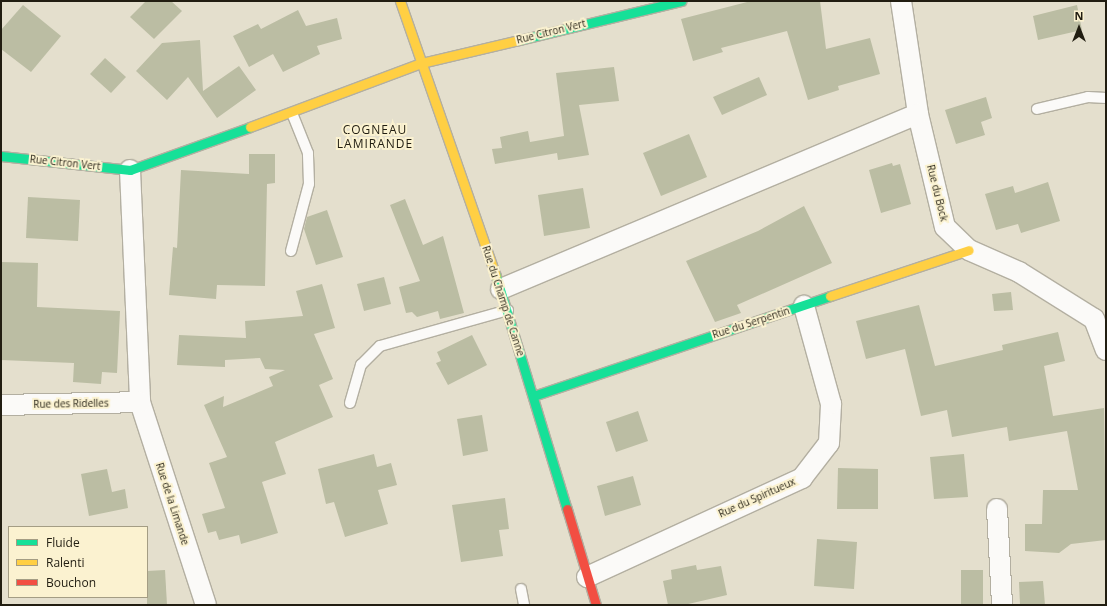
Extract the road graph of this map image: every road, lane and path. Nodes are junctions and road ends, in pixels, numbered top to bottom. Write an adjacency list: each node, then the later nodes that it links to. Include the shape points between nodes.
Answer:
1 (400, 1): 5 (street, Rue du Champ de Canne)
2 (681, 1): 4 (street, Rue Citron Vert)
3 (901, 1): 9 (street, Rue du Bock)
4 (640, 6): 5 (street, Rue Citron Vert)
5 (421, 64): 8 (street, Rue Citron Vert); 14 (street, Rue du Champ de Canne)
6 (1106, 98): 7 (lane, via 1088,96)
7 (1037, 109)
8 (292, 113): 11 (street, Rue Citron Vert, via 156,163); 13 (lane, via 308,153 309,184)
9 (918, 114): 12 (street, Rue du Bock, via 945,227); 14 (street)
10 (1, 156): 11 (street, Rue Citron Vert)
11 (130, 170): 19 (street, Rue de la Limande)
12 (969, 250): 15 (street, Rue du Serpentin); 17 (street, Rue du Bock, via 1019,272 1094,319)
13 (291, 251)
14 (501, 289): 16 (street, Rue du Champ de Canne)
15 (804, 306): 18 (street, Rue du Serpentin); 23 (street, Rue du Spiritueux, via 831,404 829,443 802,478)
16 (508, 310): 18 (street, Rue du Champ de Canne); 20 (lane, via 380,346 361,366)
17 (1106, 350)
18 (533, 396): 23 (street, Rue du Champ de Canne, via 568,521)
19 (140, 402): 21 (street, Rue des Ridelles); 25 (street, Rue de la Limande)
20 (350, 403)
21 (1, 405)
22 (997, 509): 28 (street)
23 (588, 577): 27 (street, Rue du Champ de Canne)
24 (521, 589): 26 (lane)
25 (206, 605)
26 (524, 605)
27 (596, 605)
28 (1002, 605)

